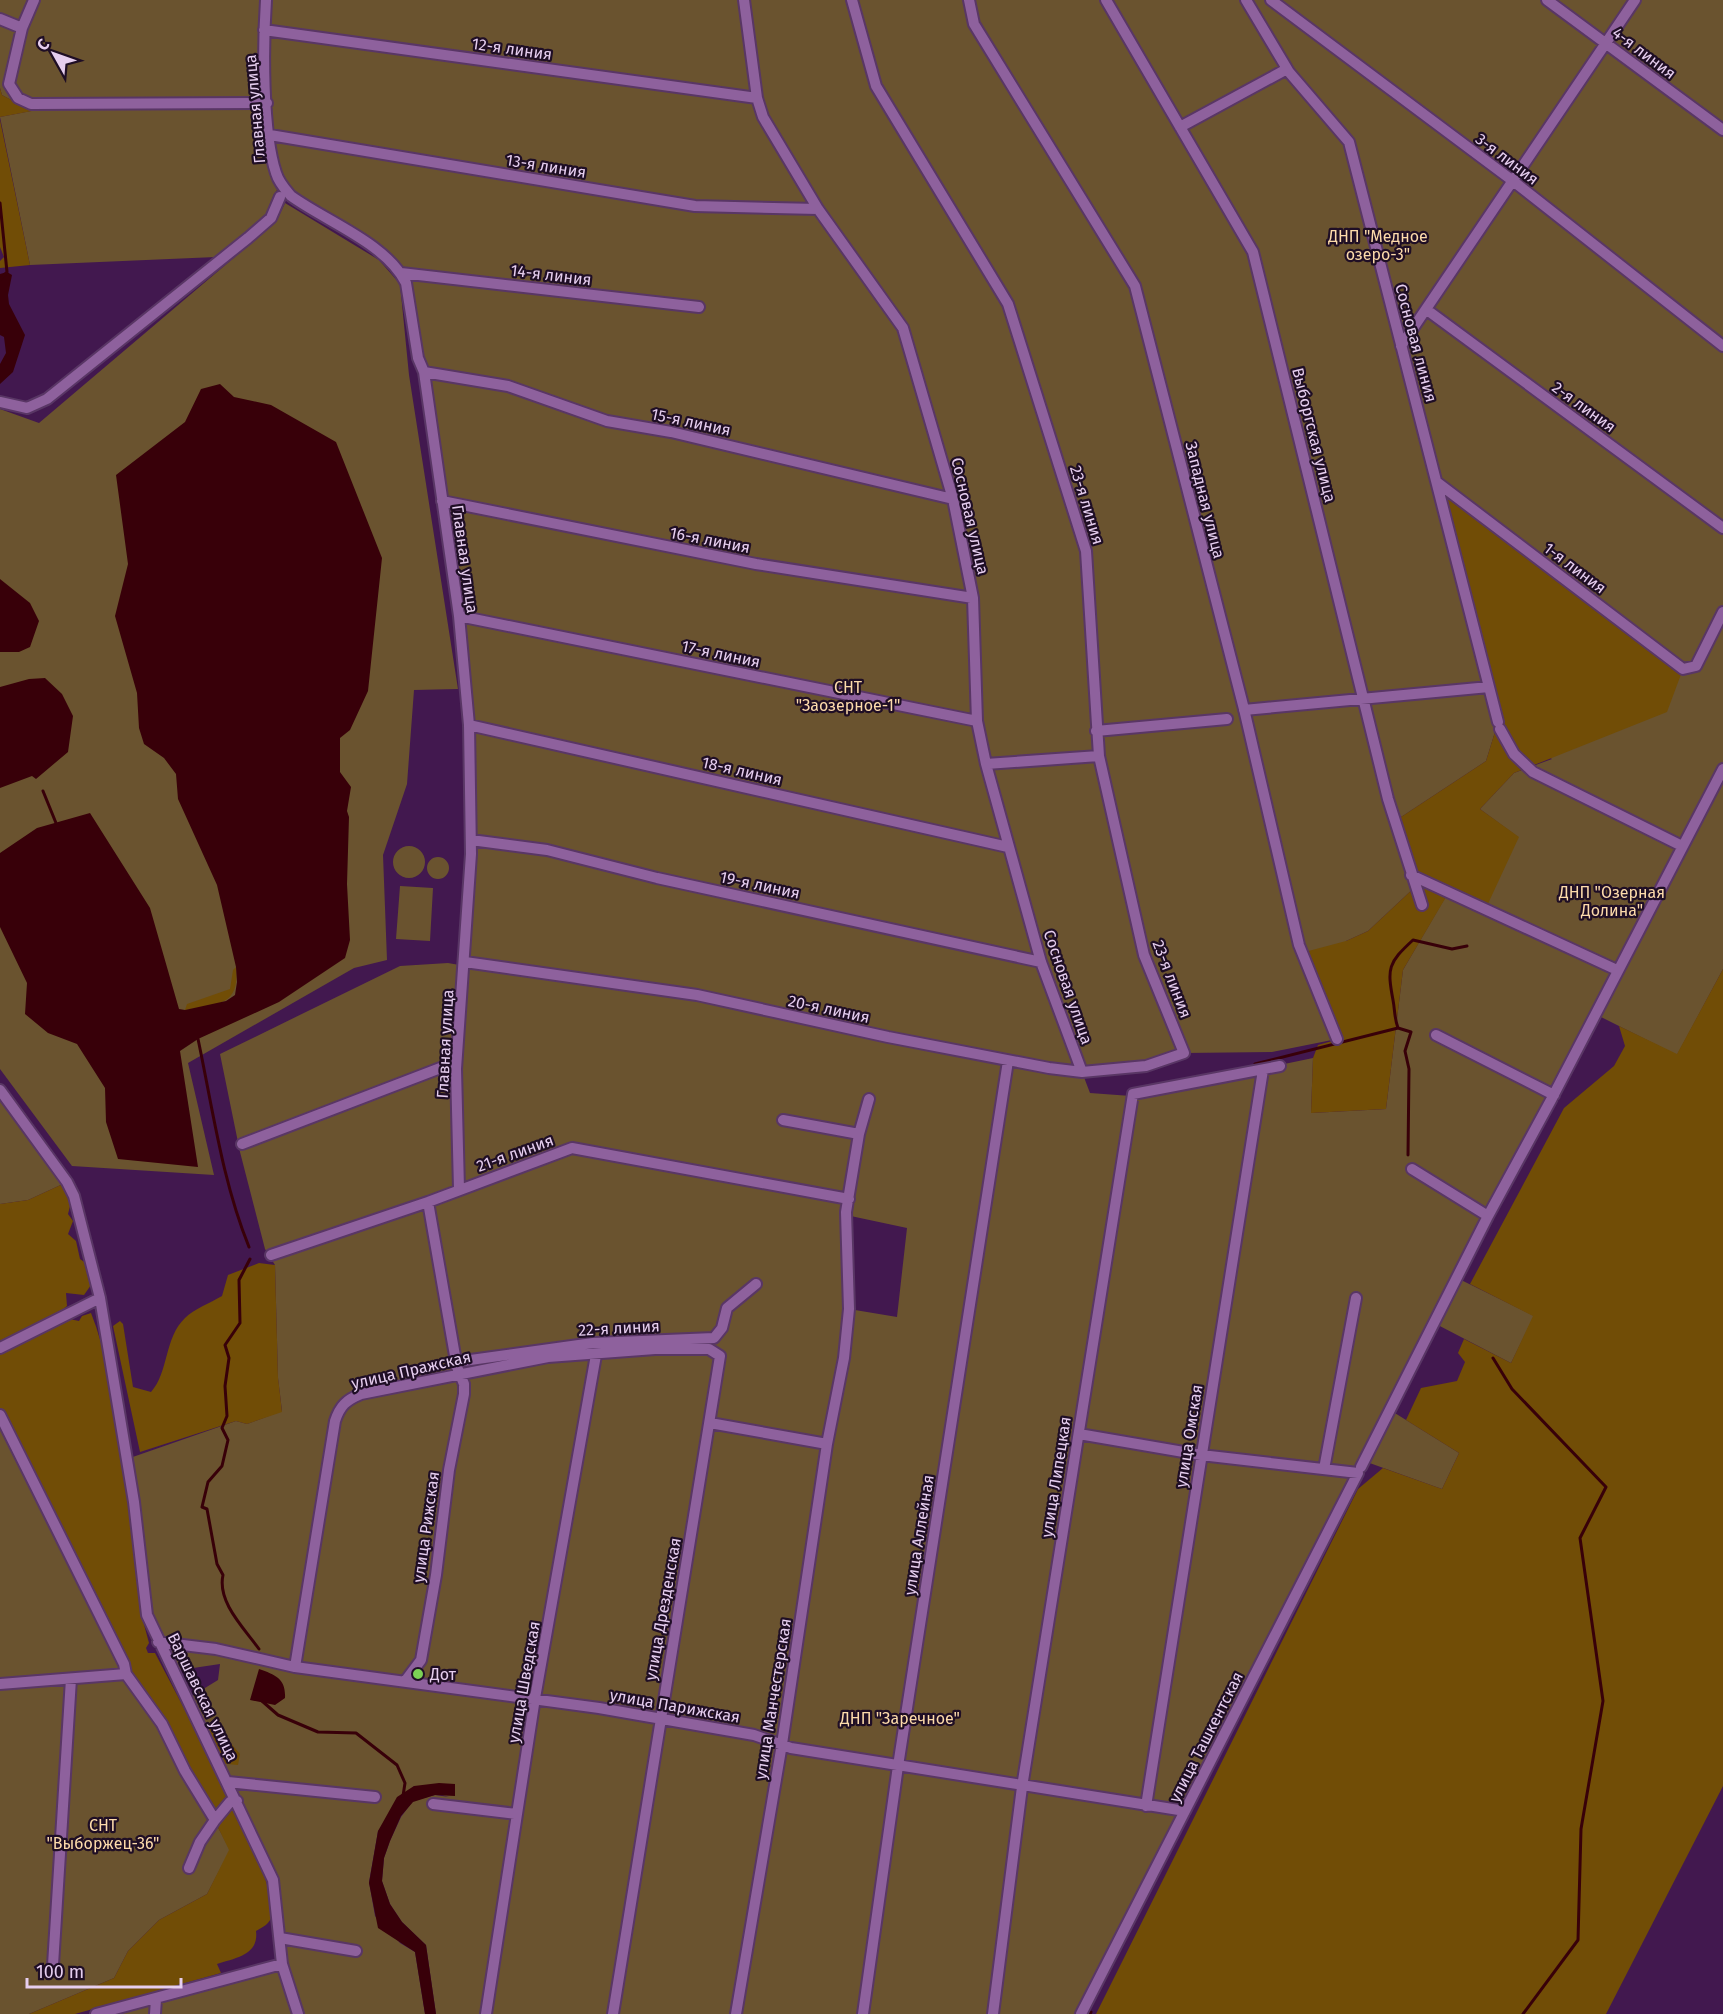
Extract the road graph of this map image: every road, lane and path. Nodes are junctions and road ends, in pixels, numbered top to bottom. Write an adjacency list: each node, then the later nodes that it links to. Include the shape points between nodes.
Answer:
1 (34, 0): 12 (street)
2 (266, 0): 13 (street, Главная улица)
3 (743, 0): 16 (street, Сосновая улица)
4 (852, 0): 44 (street, 23-я линия, via 876,86 1008,304 1086,551)
5 (969, 0): 40 (street, Западная улица, via 974,24 1135,286)
6 (1106, 0): 18 (street, Выборгская улица)
7 (1246, 0): 15 (street, Сосновая линия)
8 (1270, 0): 21 (street, 3-я линия)
9 (1547, 0): 14 (street, 4-я линия)
10 (1635, 0): 14 (street)
11 (0, 19): 12 (street)
12 (22, 28): 17 (street, via 9,84 18,98 31,104)
13 (264, 30): 16 (street, 12-я линия); 17 (street, Главная улица)
14 (1607, 44): 19 (street, 4-я линия); 21 (street)
15 (1287, 69): 18 (street); 27 (street, Сосновая линия, via 1349,142)
16 (757, 98): 23 (street, Сосновая улица, via 763,117)
17 (267, 103): 20 (street, Главная улица)
18 (1180, 127): 39 (street, Выборгская улица, via 1253,252)
19 (1723, 130)
20 (270, 135): 23 (street, 13-я линия, via 695,206); 24 (street, Главная улица, via 275,172 291,196 385,255)
21 (1513, 181): 26 (street); 28 (street, 3-я линия)
22 (280, 197): 30 (street, via 270,218 248,238 47,399 27,408)
23 (818, 209): 32 (street, Сосновая улица, via 903,328)
24 (401, 273): 25 (street, 14-я линия); 29 (street, Главная улица)
25 (699, 307)
26 (1427, 310): 27 (street); 34 (street, 2-я линия)
27 (1401, 346): 31 (street, Сосновая линия)
28 (1723, 346)
29 (424, 372): 32 (street, 15-я линия, via 508,386 607,421 671,432); 33 (street, Главная улица)
30 (0, 402)
31 (1438, 483): 36 (street, 1-я линия, via 1683,669 1696,666); 38 (street, Сосновая линия)
32 (953, 499): 35 (street, Сосновая улица)
33 (441, 501): 35 (street, 16-я линия, via 756,564); 37 (street, Главная улица)
34 (1723, 528)
35 (973, 598): 42 (street, Сосновая улица)
36 (1723, 612)
37 (459, 616): 42 (street, 17-я линия); 43 (street, Главная улица)
38 (1489, 687): 39 (street); 49 (street, Сосновая линия, via 1499,726 1514,754 1533,772)
39 (1364, 700): 40 (street); 51 (street, Выборгская улица, via 1388,799)
40 (1244, 710): 57 (street, Западная улица, via 1299,945)
41 (1227, 719): 44 (street)
42 (977, 721): 46 (street, Сосновая улица)
43 (469, 725): 48 (street, Главная улица); 50 (street, 18-я линия)
44 (1096, 731): 45 (street, 23-я линия)
45 (1100, 756): 46 (street); 58 (street, 23-я линия, via 1144,955)
46 (986, 764): 50 (street, Сосновая улица)
47 (1723, 769): 49 (street, улица Ташкентская)
48 (471, 840): 53 (street, Главная улица); 54 (street, 19-я линия, via 547,850)
49 (1682, 846): 55 (street, улица Ташкентская)
50 (1008, 847): 54 (street, Сосновая улица)
51 (1412, 875): 52 (street, Выборгская улица); 55 (street)
52 (1422, 906)
53 (465, 962): 59 (street, 20-я линия, via 697,995); 60 (street, Главная улица)
54 (1041, 962): 63 (street, Сосновая улица)
55 (1617, 970): 65 (street, улица Ташкентская)
56 (1436, 1035): 65 (street)
57 (1336, 1039)
58 (1184, 1053): 63 (street, 20-я линия, via 1146,1066)
59 (1008, 1061): 63 (street, 20-я линия); 100 (street, улица Аллейная)
60 (456, 1062): 69 (street); 71 (street, Главная улица)
61 (1280, 1066): 62 (street, улица Липецкая)
62 (1263, 1070): 86 (street, улица Липецкая, via 1133,1094); 88 (street, улица Омская)
63 (1082, 1072)
64 (0, 1090): 77 (street, Варшавская улица, via 71,1188)
65 (1554, 1095): 74 (street, улица Ташкентская)
66 (869, 1099): 68 (street, улица Манчестерская)
67 (783, 1120): 68 (street)
68 (859, 1134): 72 (street, улица Манчестерская)
69 (242, 1144)
70 (1412, 1169): 74 (street)
71 (459, 1189): 72 (street, 21-я линия, via 572,1148); 73 (street, 21-я линия)
72 (849, 1199): 87 (street, улица Манчестерская, via 848,1325)
73 (428, 1202): 75 (street, 21-я линия); 82 (street, улица Рижская)
74 (1488, 1216): 90 (street, улица Ташкентская)
75 (271, 1255)
76 (756, 1284): 82 (street, 22-я линия, via 727,1308 722,1328 714,1338 593,1343)
77 (100, 1298): 79 (street); 91 (street, Варшавская улица, via 147,1615)
78 (1356, 1298): 89 (street)
79 (0, 1348)
80 (717, 1353): 81 (street, улица Пражская, via 709,1349 655,1349); 85 (street, улица Дрезденская, via 720,1367)
81 (596, 1355): 83 (street, улица Пражская, via 548,1357); 97 (street, улица Шведская)
82 (456, 1362): 83 (street, улица Рижская)
83 (460, 1375): 92 (street, улица Пражская, via 361,1394 339,1409); 95 (street, улица Рижская, via 464,1395 421,1660)
84 (0, 1415): 93 (street)
85 (710, 1424): 87 (street); 98 (street, улица Дрезденская)
86 (1078, 1434): 88 (street); 102 (street, улица Липецкая)
87 (827, 1444): 99 (street, улица Манчестерская)
88 (1201, 1455): 89 (street); 106 (street, улица Омская)
89 (1324, 1469): 90 (street)
90 (1359, 1470): 107 (street, улица Ташкентская)
91 (158, 1642): 92 (street, улица Парижская, via 216,1649); 101 (street, Варшавская улица)
92 (295, 1667): 95 (street, улица Парижская)
93 (126, 1674): 94 (street); 109 (street, via 162,1724)
94 (71, 1680): 96 (street); 114 (street)
95 (406, 1680): 97 (street, улица Парижская)
96 (0, 1684)
97 (536, 1698): 98 (street, улица Парижская); 108 (street, улица Шведская)
98 (660, 1720): 99 (street, улица Парижская, via 754,1735); 120 (street, улица Дрезденская)
99 (782, 1744): 100 (street, улица Парижская); 121 (street, улица Манчестерская)
100 (898, 1766): 102 (street, улица Парижская); 122 (street, улица Аллейная)
101 (228, 1782): 103 (street); 104 (street, Варшавская улица)
102 (1022, 1787): 106 (street, улица Парижская); 123 (street, улица Липецкая)
103 (375, 1797)
104 (237, 1801): 109 (street, via 230,1802); 111 (street, Варшавская улица, via 273,1880)
105 (433, 1804): 108 (street)
106 (1146, 1806): 107 (street, улица Парижская)
107 (1185, 1811): 124 (street, улица Ташкентская)
108 (517, 1814): 119 (street, улица Шведская)
109 (215, 1820): 110 (street)
110 (189, 1868)
111 (281, 1942): 112 (street); 113 (street, Варшавская улица)
112 (356, 1951)
113 (282, 1964): 115 (street); 118 (street, Варшавская улица)
114 (53, 1965)
115 (156, 1999): 116 (street); 117 (street)
116 (96, 2014)
117 (155, 2014)
118 (298, 2014)
119 (486, 2014)
120 (613, 2014)
121 (736, 2014)
122 (863, 2014)
123 (993, 2014)
124 (1081, 2014)

